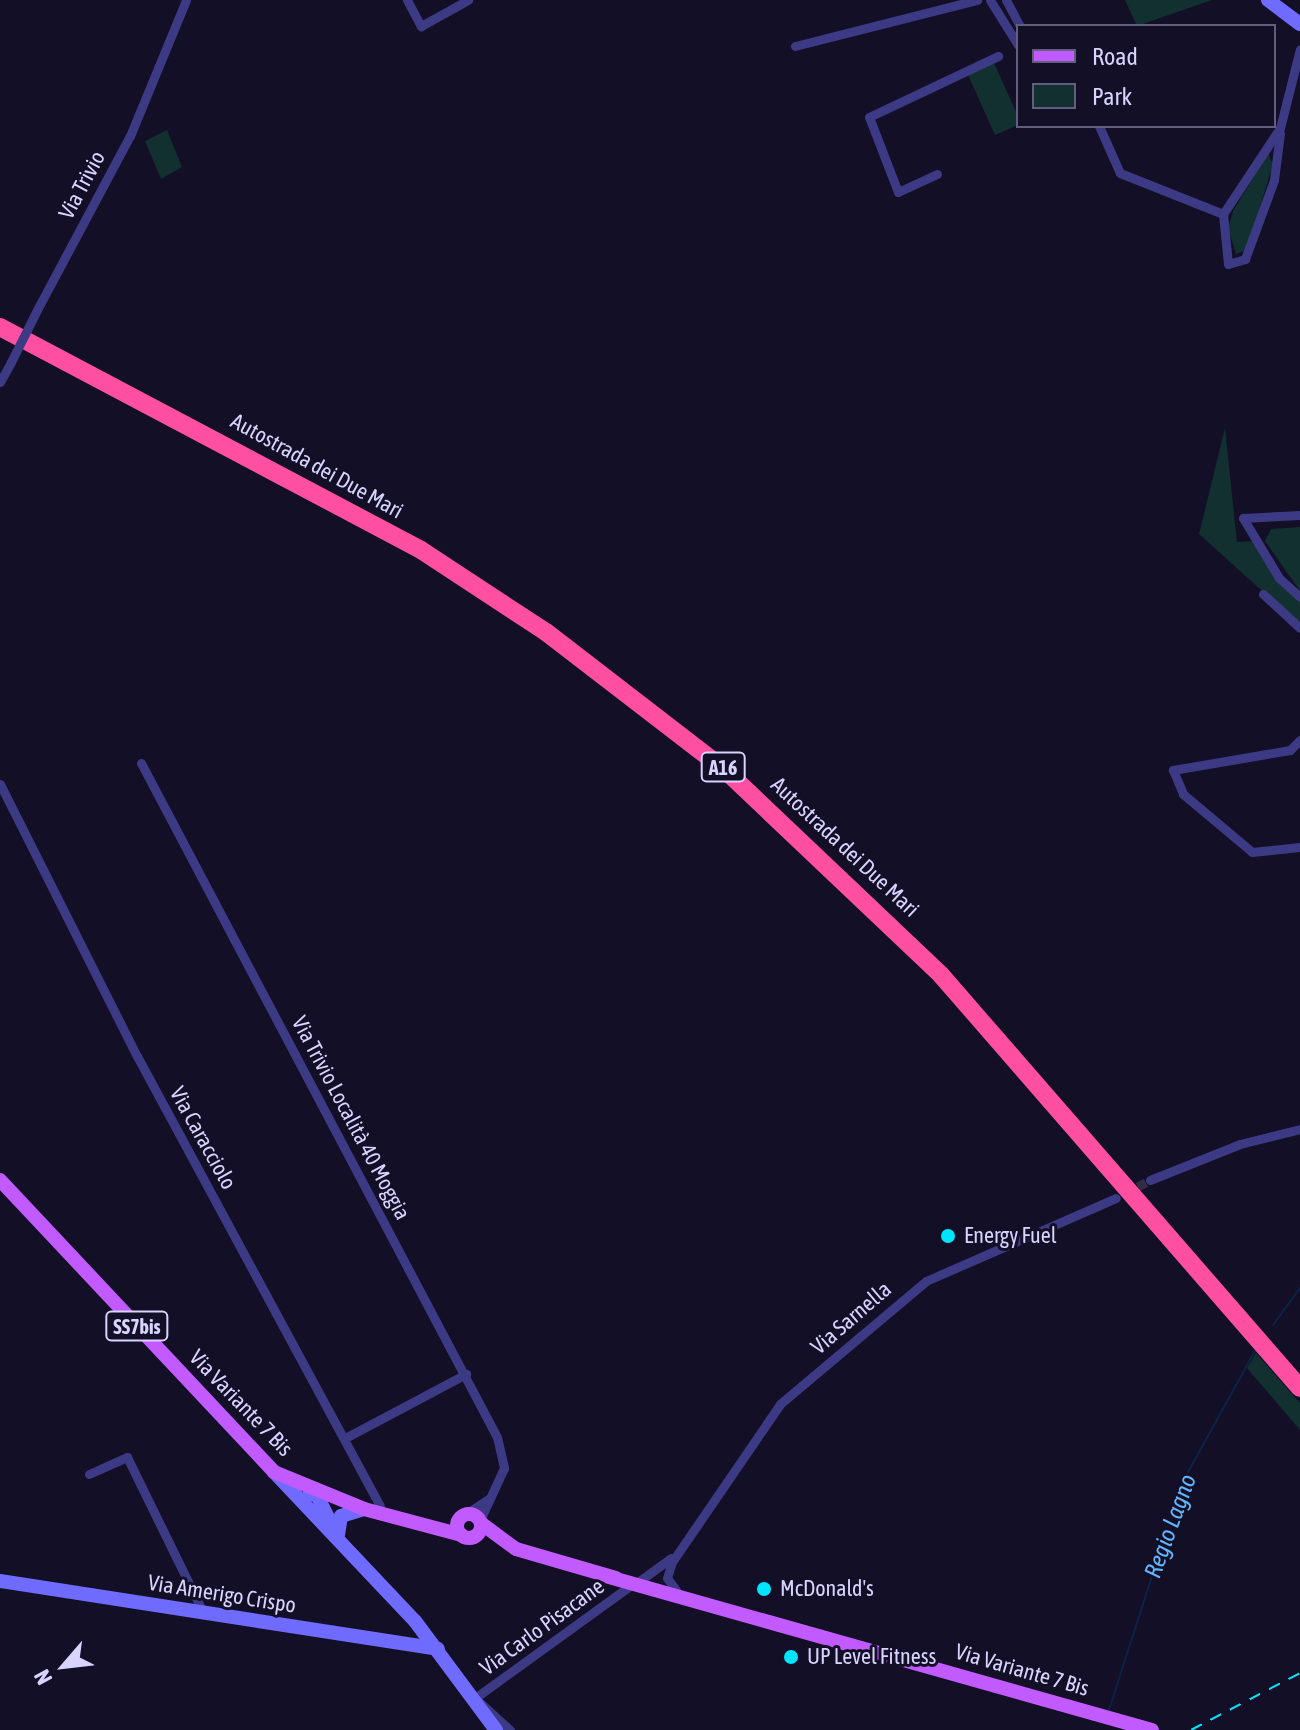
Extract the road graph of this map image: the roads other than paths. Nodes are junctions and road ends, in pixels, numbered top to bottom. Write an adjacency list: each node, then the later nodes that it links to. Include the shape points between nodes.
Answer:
1 (186, 0): 20 (street, Via Trivio, bridge, via 130,136)
2 (407, 0): 3 (street, via 421,26)
3 (468, 0)
4 (977, 0): 11 (street)
5 (990, 0): 10 (street)
6 (1006, 0): 8 (street)
7 (1268, 0): 9 (street)
8 (1019, 24)
9 (1300, 24)
10 (1016, 42)
11 (795, 46)
12 (1300, 49): 15 (street)
13 (998, 56): 16 (street, via 869,117 898,192)
14 (1100, 128): 17 (street, via 1120,173)
15 (1280, 128): 17 (street); 17 (street, via 1274,180 1245,259 1228,264)
16 (937, 174)
17 (1223, 214)
18 (0, 314): 33 (highway, Autostrada dei Due Mari / A16, via 428,541 553,623 708,741 844,860 950,967)
19 (0, 327): 35 (highway, Autostrada dei Due Mari / A16, via 421,550 546,632 724,769 941,975)
20 (0, 382)
21 (1300, 515): 23 (street, via 1243,518 1279,578)
22 (1263, 594): 24 (street)
23 (1300, 597)
24 (1300, 628)
25 (1300, 740): 28 (street, via 1290,750 1173,770 1183,794 1252,852)
26 (141, 763): 34 (street, Via Trivio Località 40 Moggia)
27 (0, 784): 36 (street, Via Caracciolo, via 137,1056)
28 (1300, 847)
29 (1300, 1129): 31 (street, via 1240,1144)
30 (0, 1180): 37 (main road, Via Variante 7 Bis / SS7bis)
31 (1150, 1180)
32 (1116, 1198): 49 (street, Via Sarnella, via 901,1297 780,1404)
33 (1300, 1371)
34 (466, 1374): 36 (street); 40 (street, Via Trivio Località 40 Moggia, via 502,1448)
35 (1300, 1388)
36 (347, 1437): 42 (street, Via Caracciolo)
37 (274, 1472): 39 (main road, Via Variante 7 Bis / SS7bis); 41 (street)
38 (89, 1474): 55 (street, via 127,1457)
39 (314, 1489): 41 (street); 43 (main road, Via Variante 7 Bis / SS7bis); 47 (street)
40 (493, 1496): 44 (street, Via Trivio Località 40 Moggia); 44 (street)
41 (307, 1506): 47 (street)
42 (380, 1506)
43 (364, 1509): 45 (main road, Via Variante 7 Bis / SS7bis); 47 (street, via 341,1516)
44 (473, 1518): 45 (main road, Via Variante 7 Bis / SS7bis); 46 (main road); 46 (main road, via 457,1525); 48 (main road, Via Variante 7 Bis / SS7bis)
45 (424, 1522): 46 (main road, Via Variante 7 Bis / SS7bis)
46 (466, 1537): 48 (main road, Via Variante 7 Bis / SS7bis)
47 (338, 1540): 57 (street)
48 (506, 1545): 52 (main road, Via Variante 7 Bis / SS7bis)
49 (679, 1550): 50 (street); 53 (street, via 667,1574)
50 (657, 1579): 52 (main road, Via Variante 7 Bis / SS7bis); 53 (main road, Via Variante 7 Bis / SS7bis); 54 (main road, Via Variante 7 Bis / SS7bis)
51 (0, 1581): 55 (street, Via Amerigo Crispo)
52 (634, 1584): 54 (main road, Via Variante 7 Bis / SS7bis); 58 (street, Via Carlo Pisacane)
53 (676, 1590): 56 (main road, Via Variante 7 Bis / SS7bis)
54 (692, 1602): 56 (main road, Via Variante 7 Bis / SS7bis)
55 (204, 1614): 57 (street, Via Amerigo Crispo)
56 (789, 1626): 61 (main road, Via Variante 7 Bis / SS7bis)
57 (438, 1649): 58 (street)
58 (475, 1698): 59 (street); 60 (street)
59 (496, 1730)
60 (510, 1730)
61 (1152, 1730)

